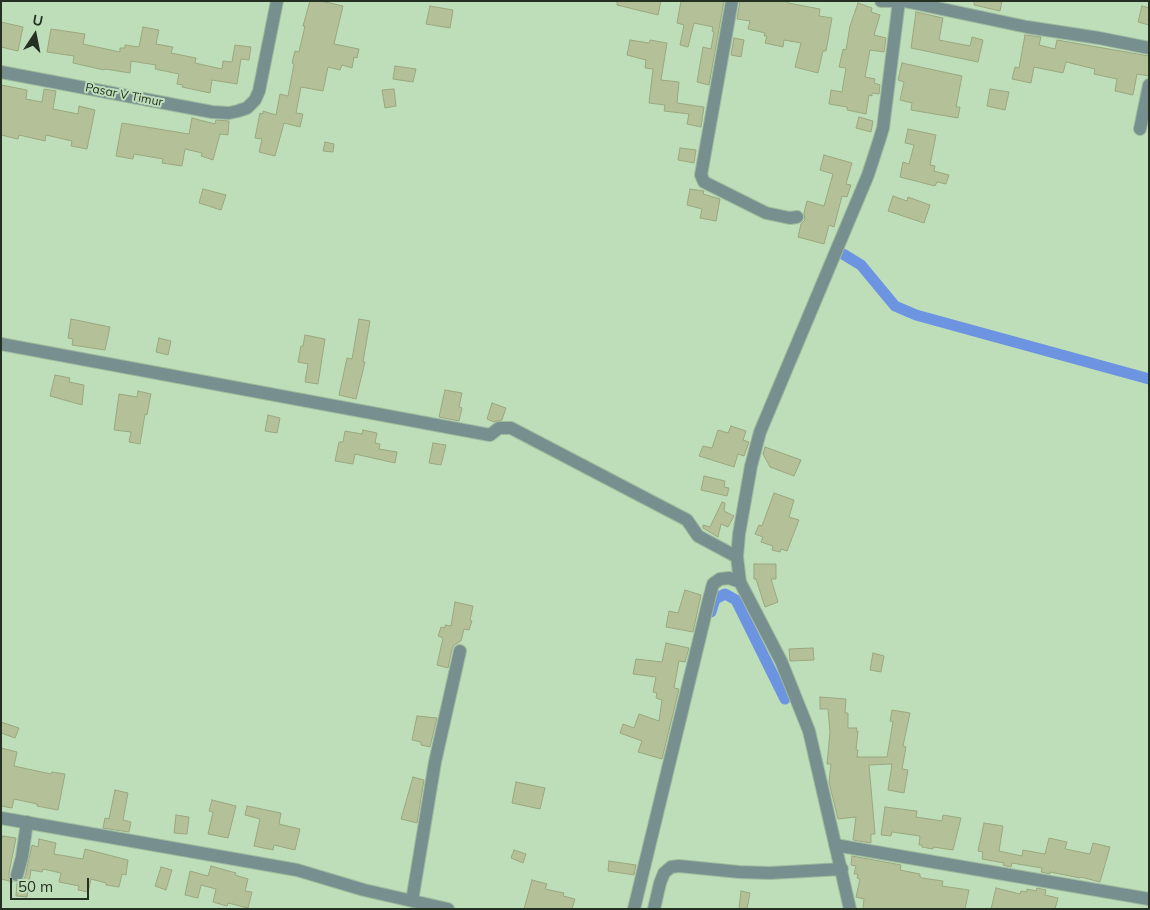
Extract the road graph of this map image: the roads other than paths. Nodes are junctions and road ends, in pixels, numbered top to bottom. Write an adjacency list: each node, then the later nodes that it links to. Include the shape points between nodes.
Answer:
1 (277, 1): 7 (street, Pasar V Timur, via 259,91 247,108 229,113)
2 (732, 1): 10 (street, via 701,175 704,182 766,213)
3 (881, 1): 4 (street)
4 (897, 1): 12 (street, via 883,128 868,175 760,432 751,466)
5 (904, 1): 6 (street, via 1026,28)
6 (1149, 48)
7 (1, 72)
8 (1149, 85): 9 (street)
9 (1140, 129)
10 (797, 217)
11 (1, 344): 12 (street, via 490,435 499,428 511,428 687,520 698,536)
12 (737, 557): 13 (street)
13 (740, 582): 17 (street, via 781,661 809,730); 23 (street, via 730,578 713,584)
14 (460, 651): 21 (street, via 435,762)
15 (1, 818): 16 (street)
16 (27, 822): 19 (street); 21 (street, via 297,870)
17 (835, 845): 18 (street); 20 (street)
18 (842, 869): 24 (street, via 770,873 671,867 664,873); 25 (street)
19 (17, 875)
20 (1149, 900)
21 (412, 901): 22 (street)
22 (448, 909)
23 (634, 909)
24 (654, 909)
25 (850, 909)

